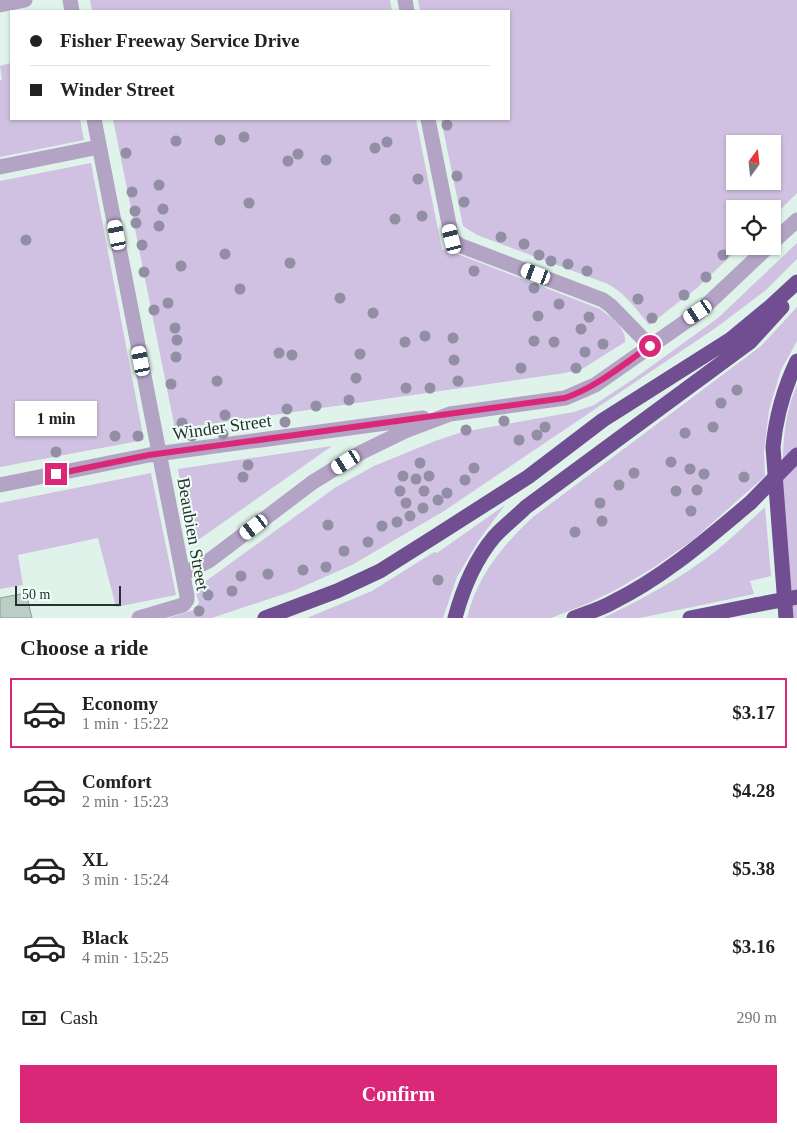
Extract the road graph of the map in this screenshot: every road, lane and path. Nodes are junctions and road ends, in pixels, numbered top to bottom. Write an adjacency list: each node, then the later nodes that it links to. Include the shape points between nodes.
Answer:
1 (25, 0): 2 (street)
2 (0, 5)
3 (94, 120): 5 (street, Beaubien Street)
4 (428, 120): 11 (street, via 452,239 459,245 603,300)
5 (100, 148): 6 (street); 14 (street, Beaubien Street)
6 (0, 167)
7 (797, 220): 8 (street)
8 (781, 235)
9 (759, 255): 11 (street, via 698,312)
10 (797, 282): 20 (highway, via 731,338 603,420 528,477 434,537 380,571); 21 (highway, via 781,308 750,342 526,508 495,536 464,586)
11 (650, 346): 13 (street, via 581,393)
12 (797, 361): 24 (highway, via 785,390 773,447)
13 (450, 414): 14 (street, Winder Street); 17 (street, via 362,452 313,482 210,560)
14 (159, 454): 16 (street, Winder Street); 17 (street, Beaubien Street)
15 (797, 455): 22 (highway, bridge, via 750,503 660,574 613,602)
16 (0, 485)
17 (183, 574): 19 (street, Beaubien Street, via 186,603)
18 (797, 597): 23 (highway, bridge)
19 (139, 618)
20 (265, 618)
21 (455, 618)
22 (574, 618)
23 (690, 618)
24 (786, 618)

